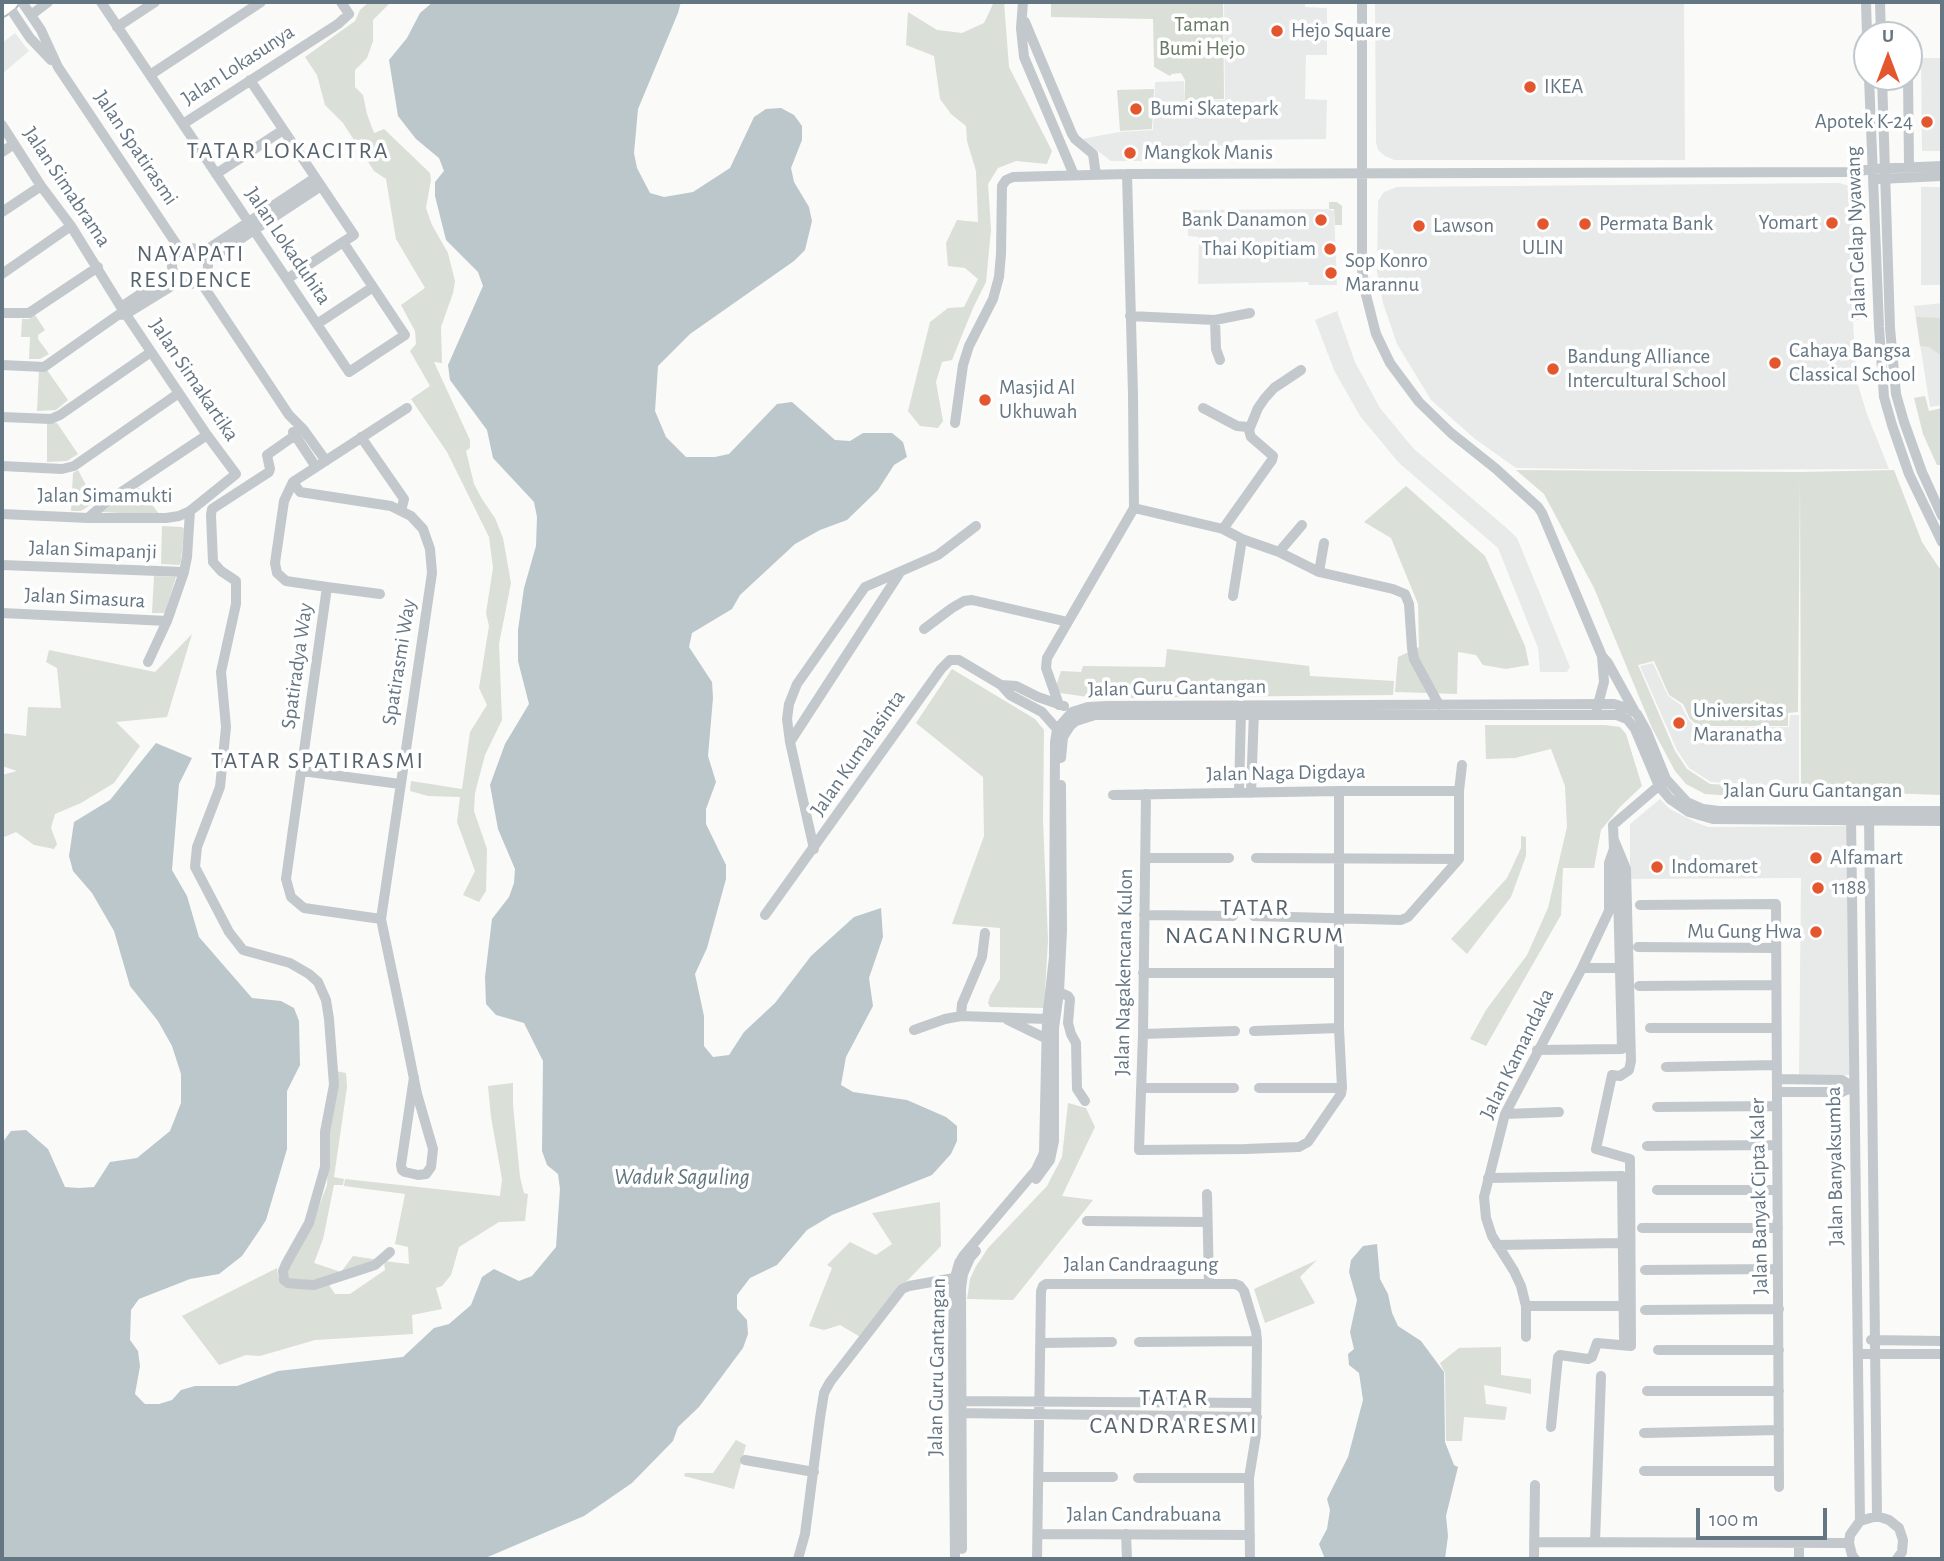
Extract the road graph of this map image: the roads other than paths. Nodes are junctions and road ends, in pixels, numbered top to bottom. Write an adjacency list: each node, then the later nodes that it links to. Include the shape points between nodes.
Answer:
1 (48, 2): 11 (street)
2 (101, 2): 15 (street, Jalan Lokaduhita)
3 (155, 2): 15 (street)
4 (261, 2): 17 (street)
5 (341, 2): 18 (street, Jalan Lokasunya, via 349,15)
6 (1023, 2): 12 (street)
7 (1362, 2): 31 (street)
8 (1866, 2): 13 (street)
9 (1880, 2): 14 (street)
10 (11, 4): 11 (street, Jalan Spatirasmi); 16 (street, Jalan Spatirasmi, via 30,38)
11 (31, 15): 16 (street, Jalan Spatirasmi)
12 (1023, 17): 33 (street, via 1024,57); 34 (street, via 1072,134 1093,154)
13 (1867, 21)
14 (1881, 21)
15 (117, 27): 17 (street, Jalan Lokaduhita)
16 (58, 67): 42 (street, Jalan Spatirasmi)
17 (150, 75): 22 (street, Jalan Lokaduhita)
18 (250, 80): 22 (street, Jalan Lokasunya); 24 (street)
19 (1870, 91): 32 (street, Jalan Gelap Nyawang)
20 (1881, 91): 32 (street, Jalan Gelap Nyawang)
21 (1908, 91): 27 (street)
22 (183, 124): 29 (street, Jalan Lokaduhita)
23 (2, 125): 25 (street, Jalan Simabrama)
24 (284, 130): 29 (street); 36 (street)
25 (15, 144): 26 (street); 37 (street, Jalan Simabrama)
26 (2, 152)
27 (1909, 166): 28 (street); 32 (street)
28 (1942, 166)
29 (216, 174): 40 (street, Jalan Lokaduhita)
30 (1127, 174): 31 (street); 34 (street); 53 (street)
31 (1362, 174): 32 (street); 98 (street, via 1365,291 1376,334 1390,363 1419,402 1538,507)
32 (1878, 174): 35 (street); 78 (street, Jalan Gelap Nyawang, via 1896,394); 84 (street, Jalan Gelap Nyawang, via 1884,397 1909,474)
33 (1074, 175): 34 (street); 65 (street, via 1021,175 1002,186 999,277 963,365)
34 (1096, 175)
35 (1942, 176)
36 (318, 182): 40 (street); 41 (street, via 354,235)
37 (41, 186): 38 (street); 39 (street, Jalan Simabrama)
38 (2, 212)
39 (71, 226): 44 (street, Jalan Simabrama); 45 (street)
40 (251, 226): 43 (street); 47 (street, Jalan Lokaduhita)
41 (343, 242): 47 (street); 49 (street)
42 (181, 251): 43 (street, via 192,249); 46 (street, via 174,258)
43 (204, 257): 48 (street, via 208,271)
44 (98, 267): 50 (street, Jalan Simabrama); 51 (street, via 29,313)
45 (2, 274)
46 (177, 277): 48 (street, via 190,284); 50 (street)
47 (287, 279): 55 (street, Jalan Lokaduhita)
48 (200, 281): 63 (street)
49 (373, 287): 55 (street); 55 (street, Jalan Lokaduhita, via 405,335 349,372)
50 (122, 312): 56 (street, Jalan Simakartika); 58 (street, via 44,367)
51 (2, 313)
52 (1250, 313): 54 (street)
53 (1130, 316): 54 (street); 74 (street)
54 (1215, 320): 57 (street)
55 (317, 324)
56 (151, 352): 60 (street, Jalan Simakartika); 64 (street, via 51,419)
57 (1220, 360)
58 (2, 365)
59 (1301, 370): 66 (street, via 1265,398)
60 (179, 393): 67 (street, Jalan Simakartika); 71 (street, via 68,468)
61 (407, 408): 69 (street)
62 (1203, 408): 66 (street)
63 (289, 415): 68 (street); 70 (street, via 303,429)
64 (2, 417)
65 (955, 423)
66 (1250, 430): 82 (street, via 1251,437 1273,457)
67 (207, 435): 72 (street, Jalan Simakartika); 79 (street)
68 (295, 436): 70 (street); 188 (street, via 267,455 269,471 212,509 213,562 236,581 236,604 221,672 226,727 219,787 197,847 195,867 243,950 290,963 309,974 326,1000 334,1084 325,1132 326,1167 309,1223 283,1271 284,1280 314,1285 375,1265)
69 (361, 437): 70 (street); 76 (street, Spatirasmi Way, via 404,499)
70 (321, 464): 73 (street)
71 (2, 466)
72 (236, 474): 75 (street, Jalan Simamukti)
73 (293, 482): 76 (street, via 300,492); 91 (street, Spatiradya Way, via 284,501 277,573 286,580)
74 (1134, 508): 82 (street); 96 (street)
75 (190, 511): 79 (street, Jalan Simamukti, via 166,518); 88 (street)
76 (401, 511): 113 (street, Spatirasmi Way, via 423,529 432,573)
77 (2, 514): 79 (street, Jalan Simamukti)
78 (1942, 516)
79 (88, 518)
80 (1302, 525): 86 (street)
81 (976, 526): 90 (street, via 938,555)
82 (1223, 529): 83 (street)
83 (1242, 539): 86 (street); 93 (street)
84 (1942, 542)
85 (1324, 543): 89 (street)
86 (1279, 552): 89 (street)
87 (2, 565): 88 (street, Jalan Simapanji)
88 (184, 572): 95 (street)
89 (1319, 572): 102 (street, via 1405,594 1414,659)
90 (899, 573): 109 (street); 109 (street, via 864,587 797,684 787,719)
91 (327, 587): 92 (street); 111 (street, Spatiradya Way)
92 (380, 594)
93 (1233, 596)
94 (2, 613): 95 (street, Jalan Simasura)
95 (167, 621): 99 (street)
96 (1068, 622): 97 (street, via 972,600); 101 (street, via 1045,665)
97 (924, 629)
98 (1602, 656): 103 (street, via 1604,682); 107 (street)
99 (148, 662)
100 (1001, 685): 101 (street, via 1016,686); 108 (street); 124 (street, Jalan Kumalasinta, via 959,660 950,660)
101 (1059, 705): 106 (street)
102 (1438, 705): 103 (street, Jalan Guru Gantangan); 105 (street, Jalan Guru Gantangan)
103 (1596, 709): 105 (street, Jalan Guru Gantangan); 107 (street, Jalan Guru Gantangan, via 1621,705); 112 (street, Jalan Guru Gantangan, via 1632,723)
104 (1241, 710): 105 (street, Jalan Guru Gantangan); 106 (street, Jalan Guru Gantangan); 116 (street)
105 (1254, 710): 116 (street)
106 (1084, 713): 108 (street, Jalan Guru Gantangan)
107 (1637, 714): 112 (street, Jalan Guru Gantangan)
108 (1062, 730): 148 (street, Jalan Guru Gantangan); 151 (street, Jalan Guru Gantangan, via 1055,742 1054,957)
109 (790, 742): 124 (street)
110 (1462, 765): 115 (street)
111 (302, 771): 113 (street); 138 (street, Spatiradya Way, via 285,879 290,897 304,908)
112 (1662, 782): 120 (street, Jalan Guru Gantangan, via 1681,808 1713,819); 123 (street, Jalan Kamandaka, via 1613,825)
113 (400, 784): 138 (street, Spatirasmi Way)
114 (1339, 791): 115 (street, Jalan Naga Digdaya); 116 (street, Jalan Naga Digdaya); 128 (street)
115 (1459, 791): 129 (street)
116 (1245, 793): 117 (street, Jalan Naga Digdaya)
117 (1146, 794): 118 (street, Jalan Naga Digdaya); 125 (street, Jalan Nagakencana Kulon)
118 (1113, 795)
119 (1942, 811): 121 (street, Jalan Guru Gantangan)
120 (1850, 816): 121 (street, Jalan Guru Gantangan); 165 (street, Jalan Banyaksumba)
121 (1869, 816): 122 (street, Jalan Guru Gantangan); 200 (street, Jalan Banyaksumba)
122 (1942, 821)
123 (1614, 845): 130 (street, Jalan Kamandaka); 132 (street, Jalan Kamandaka, via 1609,863); 220 (street, via 1626,869 1631,1061 1629,1070 1612,1075 1596,1149 1630,1159 1631,1346 1597,1343 1588,1359 1558,1357)
124 (814, 849): 133 (street, Jalan Kumalasinta)
125 (1145, 858): 126 (street); 134 (street, Jalan Nagakencana Kulon)
126 (1229, 858)
127 (1256, 858): 128 (street)
128 (1339, 858): 129 (street); 137 (street)
129 (1459, 859): 137 (street, via 1408,917)
130 (1618, 891): 132 (street, Jalan Kamandaka); 143 (street)
131 (1640, 905): 141 (street, Jalan Banyak Cipta Kaler, via 1776,904)
132 (1609, 911): 142 (street, Jalan Kamandaka)
133 (765, 915)
134 (1144, 915): 135 (street); 144 (street, Jalan Nagakencana Kulon)
135 (1233, 916)
136 (1254, 916): 137 (street)
137 (1339, 917): 145 (street)
138 (381, 919): 163 (street, Spatirasmi Way)
139 (985, 933): 149 (street, via 982,957)
140 (1638, 947): 141 (street)
141 (1776, 948): 146 (street, Jalan Banyak Cipta Kaler)
142 (1582, 968): 143 (street); 160 (street, Jalan Kamandaka)
143 (1620, 968): 160 (street, via 1622,1049)
144 (1143, 973): 145 (street); 158 (street, Jalan Nagakencana Kulon)
145 (1339, 973): 152 (street)
146 (1776, 985): 147 (street); 154 (street, Jalan Banyak Cipta Kaler)
147 (1639, 986)
148 (1059, 992): 171 (street, via 1070,999 1068,1023 1076,1043 1077,1089); 191 (street, Jalan Guru Gantangan, via 1051,1160)
149 (961, 1016): 150 (street); 155 (street)
150 (1006, 1019): 151 (street); 159 (street)
151 (1047, 1019): 159 (street, Jalan Guru Gantangan)
152 (1339, 1028): 157 (street); 169 (street)
153 (1650, 1028): 154 (street)
154 (1776, 1028): 161 (street, Jalan Banyak Cipta Kaler)
155 (914, 1030)
156 (1235, 1031): 158 (street)
157 (1254, 1031)
158 (1143, 1034): 166 (street, Jalan Nagakencana Kulon)
159 (1047, 1039): 191 (street, Jalan Guru Gantangan, via 1044,1153 1036,1170 964,1255)
160 (1537, 1050): 175 (street, Jalan Kamandaka)
161 (1777, 1065): 162 (street); 164 (street, Jalan Banyak Cipta Kaler)
162 (1666, 1067)
163 (414, 1077): 163 (street, Spatirasmi Way, via 433,1149 432,1167 418,1175 401,1170)
164 (1777, 1079): 165 (street, via 1842,1080); 170 (street, Jalan Banyak Cipta Kaler)
165 (1853, 1087): 170 (street, via 1842,1092); 199 (street, Jalan Banyaksumba)
166 (1141, 1088): 167 (street); 169 (street, Jalan Nagakencana Kulon, via 1139,1150 1299,1147 1308,1142)
167 (1234, 1088)
168 (1259, 1088): 169 (street)
169 (1342, 1088)
170 (1777, 1092): 172 (street, Jalan Banyak Cipta Kaler)
171 (1086, 1101)
172 (1777, 1106): 173 (street); 177 (street, Jalan Banyak Cipta Kaler)
173 (1657, 1107)
174 (1559, 1112): 175 (street)
175 (1505, 1114): 178 (street, Jalan Kamandaka)
176 (1647, 1146): 177 (street)
177 (1777, 1146): 180 (street, Jalan Banyak Cipta Kaler)
178 (1488, 1178): 186 (street, via 1622,1176); 187 (street, Jalan Kamandaka, via 1486,1218)
179 (1657, 1190): 180 (street)
180 (1777, 1190): 185 (street, Jalan Banyak Cipta Kaler)
181 (1206, 1194): 183 (street)
182 (1087, 1221): 183 (street)
183 (1207, 1222): 192 (street)
184 (1642, 1228): 185 (street)
185 (1778, 1228): 189 (street, Jalan Banyak Cipta Kaler)
186 (1622, 1243): 187 (street); 194 (street)
187 (1497, 1245): 193 (street, Jalan Kamandaka, via 1514,1271)
188 (390, 1252)
189 (1778, 1269): 190 (street); 195 (street, Jalan Banyak Cipta Kaler)
190 (1645, 1270)
191 (959, 1277): 216 (street, Jalan Guru Gantangan); 226 (street, via 902,1289 841,1366 824,1393)
192 (1209, 1284): 201 (street, Jalan Candraagung, via 1240,1286); 205 (street, Jalan Candraagung, via 1046,1284 1041,1291)
193 (1526, 1306): 194 (street); 197 (street, Jalan Kamandaka)
194 (1623, 1306): 198 (street)
195 (1779, 1309): 196 (street); 207 (street, Jalan Banyak Cipta Kaler)
196 (1645, 1310)
197 (1526, 1337)
198 (1623, 1338)
199 (1857, 1339): 200 (street); 208 (street, Jalan Banyaksumba)
200 (1875, 1340): 202 (street); 209 (street, Jalan Banyaksumba)
201 (1257, 1341): 204 (street); 215 (street)
202 (1942, 1341)
203 (1112, 1342): 205 (street)
204 (1139, 1342)
205 (1041, 1343): 217 (street)
206 (1658, 1350): 207 (street)
207 (1779, 1350): 213 (street, Jalan Banyak Cipta Kaler)
208 (1858, 1354): 209 (street); 234 (street, Jalan Banyaksumba)
209 (1875, 1354): 210 (street); 233 (street, Jalan Banyaksumba)
210 (1942, 1354)
211 (1601, 1376): 239 (street)
212 (1647, 1391): 213 (street)
213 (1779, 1391): 221 (street, Jalan Banyak Cipta Kaler)
214 (1125, 1402): 215 (street); 217 (street); 218 (street)
215 (1256, 1403): 219 (street)
216 (957, 1407): 217 (street); 243 (street, Jalan Guru Gantangan); 244 (street, Jalan Guru Gantangan)
217 (1040, 1408): 218 (street); 227 (street)
218 (1125, 1414): 219 (street)
219 (1257, 1417): 230 (street)
220 (1551, 1427)
221 (1779, 1430): 222 (street); 225 (street, Jalan Banyak Cipta Kaler)
222 (1644, 1433)
223 (745, 1460): 226 (street)
224 (1644, 1471): 225 (street)
225 (1779, 1471): 232 (street, Jalan Banyak Cipta Kaler)
226 (814, 1472): 242 (street)
227 (1039, 1477): 228 (street); 235 (street)
228 (1112, 1477)
229 (1138, 1478): 230 (street)
230 (1249, 1478): 237 (street)
231 (1535, 1485): 238 (street)
232 (1779, 1487)
233 (1877, 1516): 234 (street); 251 (street, via 1899,1528 1903,1540)
234 (1860, 1521): 241 (street)
235 (1038, 1534): 236 (street, Jalan Candrabuana); 245 (street)
236 (1126, 1534): 237 (street, Jalan Candrabuana); 246 (street)
237 (1250, 1535): 247 (street)
238 (1534, 1542): 239 (street); 248 (street)
239 (1595, 1542): 240 (street)
240 (1799, 1543): 241 (street); 249 (street)
241 (1849, 1543): 250 (street)
242 (798, 1559)
243 (954, 1559)
244 (962, 1559)
245 (1037, 1559)
246 (1127, 1559)
247 (1250, 1559)
248 (1534, 1559)
249 (1799, 1559)
250 (1855, 1559)
251 (1897, 1559)

